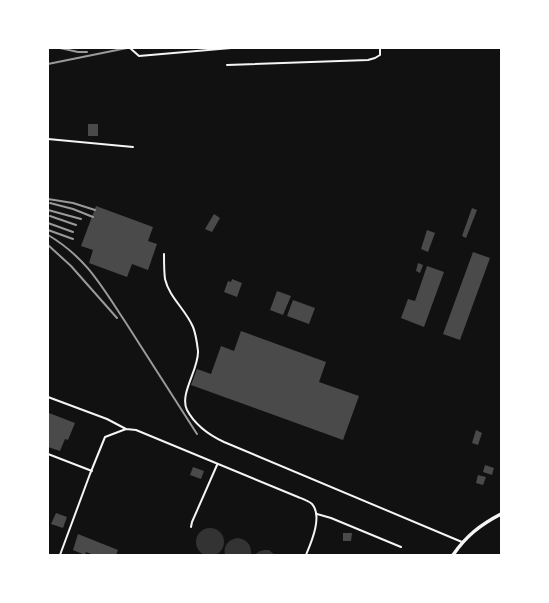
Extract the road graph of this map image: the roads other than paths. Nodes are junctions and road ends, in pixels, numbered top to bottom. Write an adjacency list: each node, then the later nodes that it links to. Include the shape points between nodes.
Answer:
1 (130, 48): 2 (lane, via 139,56)
2 (231, 48)
3 (380, 48): 4 (lane, via 380,55 368,60)
4 (227, 66)
5 (48, 139): 6 (lane)
6 (132, 147)
7 (164, 254): 16 (lane, via 165,279 192,326 195,336 197,361 186,394 186,402 187,409 203,430 224,442)
8 (48, 397): 9 (lane, via 107,419)
9 (126, 429): 11 (lane, via 136,430); 12 (lane, via 106,437)
10 (48, 454): 12 (lane)
11 (217, 465): 13 (lane, via 306,501); 15 (lane)
12 (92, 471): 18 (lane)
13 (317, 514): 17 (lane); 19 (lane)
14 (501, 514): 16 (street, via 479,527)
15 (191, 527)
16 (462, 542): 20 (street)
17 (401, 547)
18 (60, 555)
19 (306, 555)
20 (453, 555)

